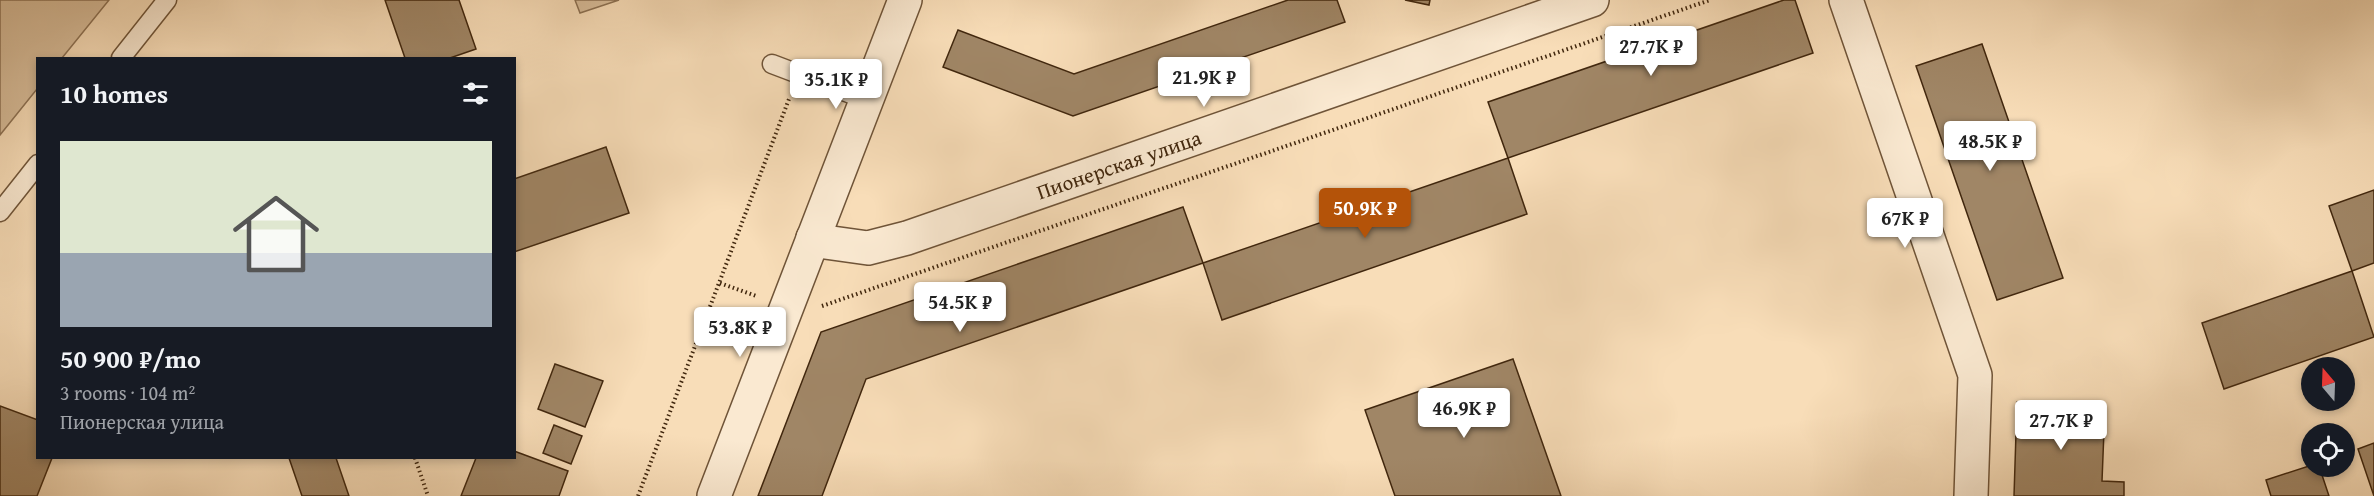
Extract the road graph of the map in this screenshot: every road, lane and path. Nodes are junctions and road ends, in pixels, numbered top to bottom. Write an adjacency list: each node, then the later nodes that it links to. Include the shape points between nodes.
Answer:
1 (167, 0): 6 (lane)
2 (906, 0): 9 (street)
3 (1592, 0): 12 (street, Пионерская улица, via 907,238 868,248)
4 (1710, 0): 13 (path, via 801,313)
5 (1846, 0): 18 (street, via 1976,375)
6 (122, 57)
7 (772, 64): 8 (lane)
8 (799, 74): 9 (lane); 16 (path)
9 (867, 100): 12 (street)
10 (36, 167): 11 (lane)
11 (0, 212)
12 (813, 238): 13 (street)
13 (786, 308): 17 (street)
14 (415, 459): 15 (path)
15 (428, 496)
16 (638, 496)
17 (714, 496)
18 (1971, 496)

